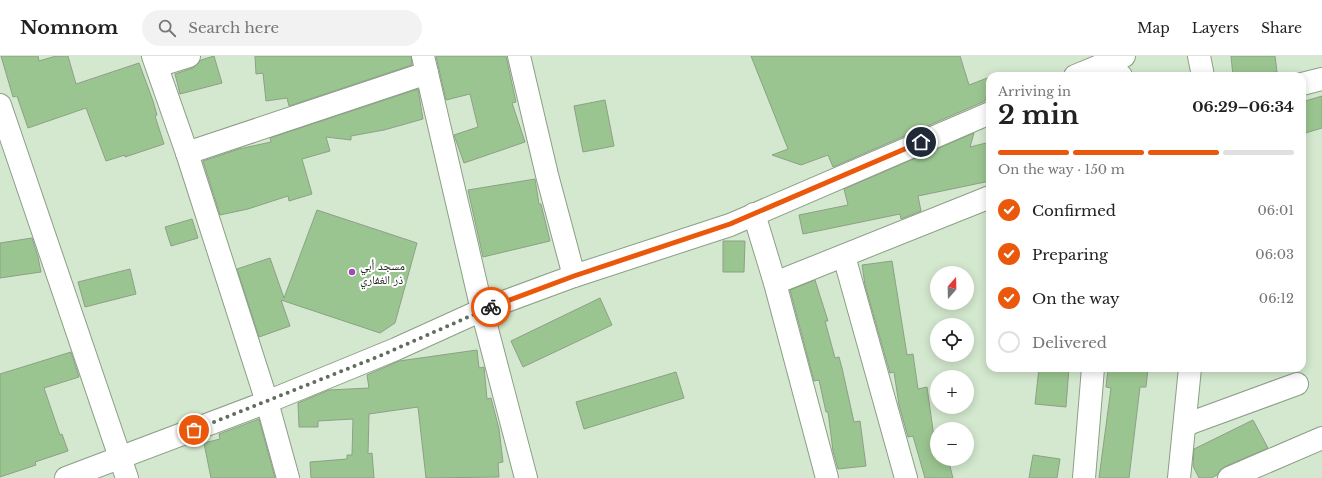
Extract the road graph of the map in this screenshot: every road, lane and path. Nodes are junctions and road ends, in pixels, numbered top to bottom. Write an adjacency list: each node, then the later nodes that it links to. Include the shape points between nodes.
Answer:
1 (189, 56): 5 (street)
2 (519, 56): 19 (street)
3 (1124, 56): 7 (street)
4 (1199, 56): 10 (street)
5 (155, 61): 15 (street)
6 (425, 64): 15 (street); 21 (street)
7 (1101, 65): 8 (street); 9 (street)
8 (1084, 72)
9 (1114, 72)
10 (1203, 72)
11 (1322, 79): 12 (street)
12 (1306, 83)
13 (0, 105): 28 (street)
14 (986, 114): 17 (street)
15 (186, 153): 25 (street)
16 (986, 200): 18 (street)
17 (754, 214): 19 (street); 20 (street)
18 (844, 256): 20 (street); 33 (street)
19 (574, 276): 21 (street)
20 (775, 283): 32 (street)
21 (482, 310): 25 (street, via 396,349); 31 (street)
22 (1093, 372): 34 (street)
23 (1190, 372): 26 (street)
24 (1297, 384): 26 (street)
25 (267, 402): 28 (street); 30 (street)
26 (1185, 426): 35 (street)
27 (1322, 438): 36 (street)
28 (124, 468): 29 (street)
29 (66, 478)
30 (288, 478)
31 (526, 478)
32 (827, 478)
33 (906, 478)
34 (1084, 478)
35 (1179, 478)
36 (1229, 478)

